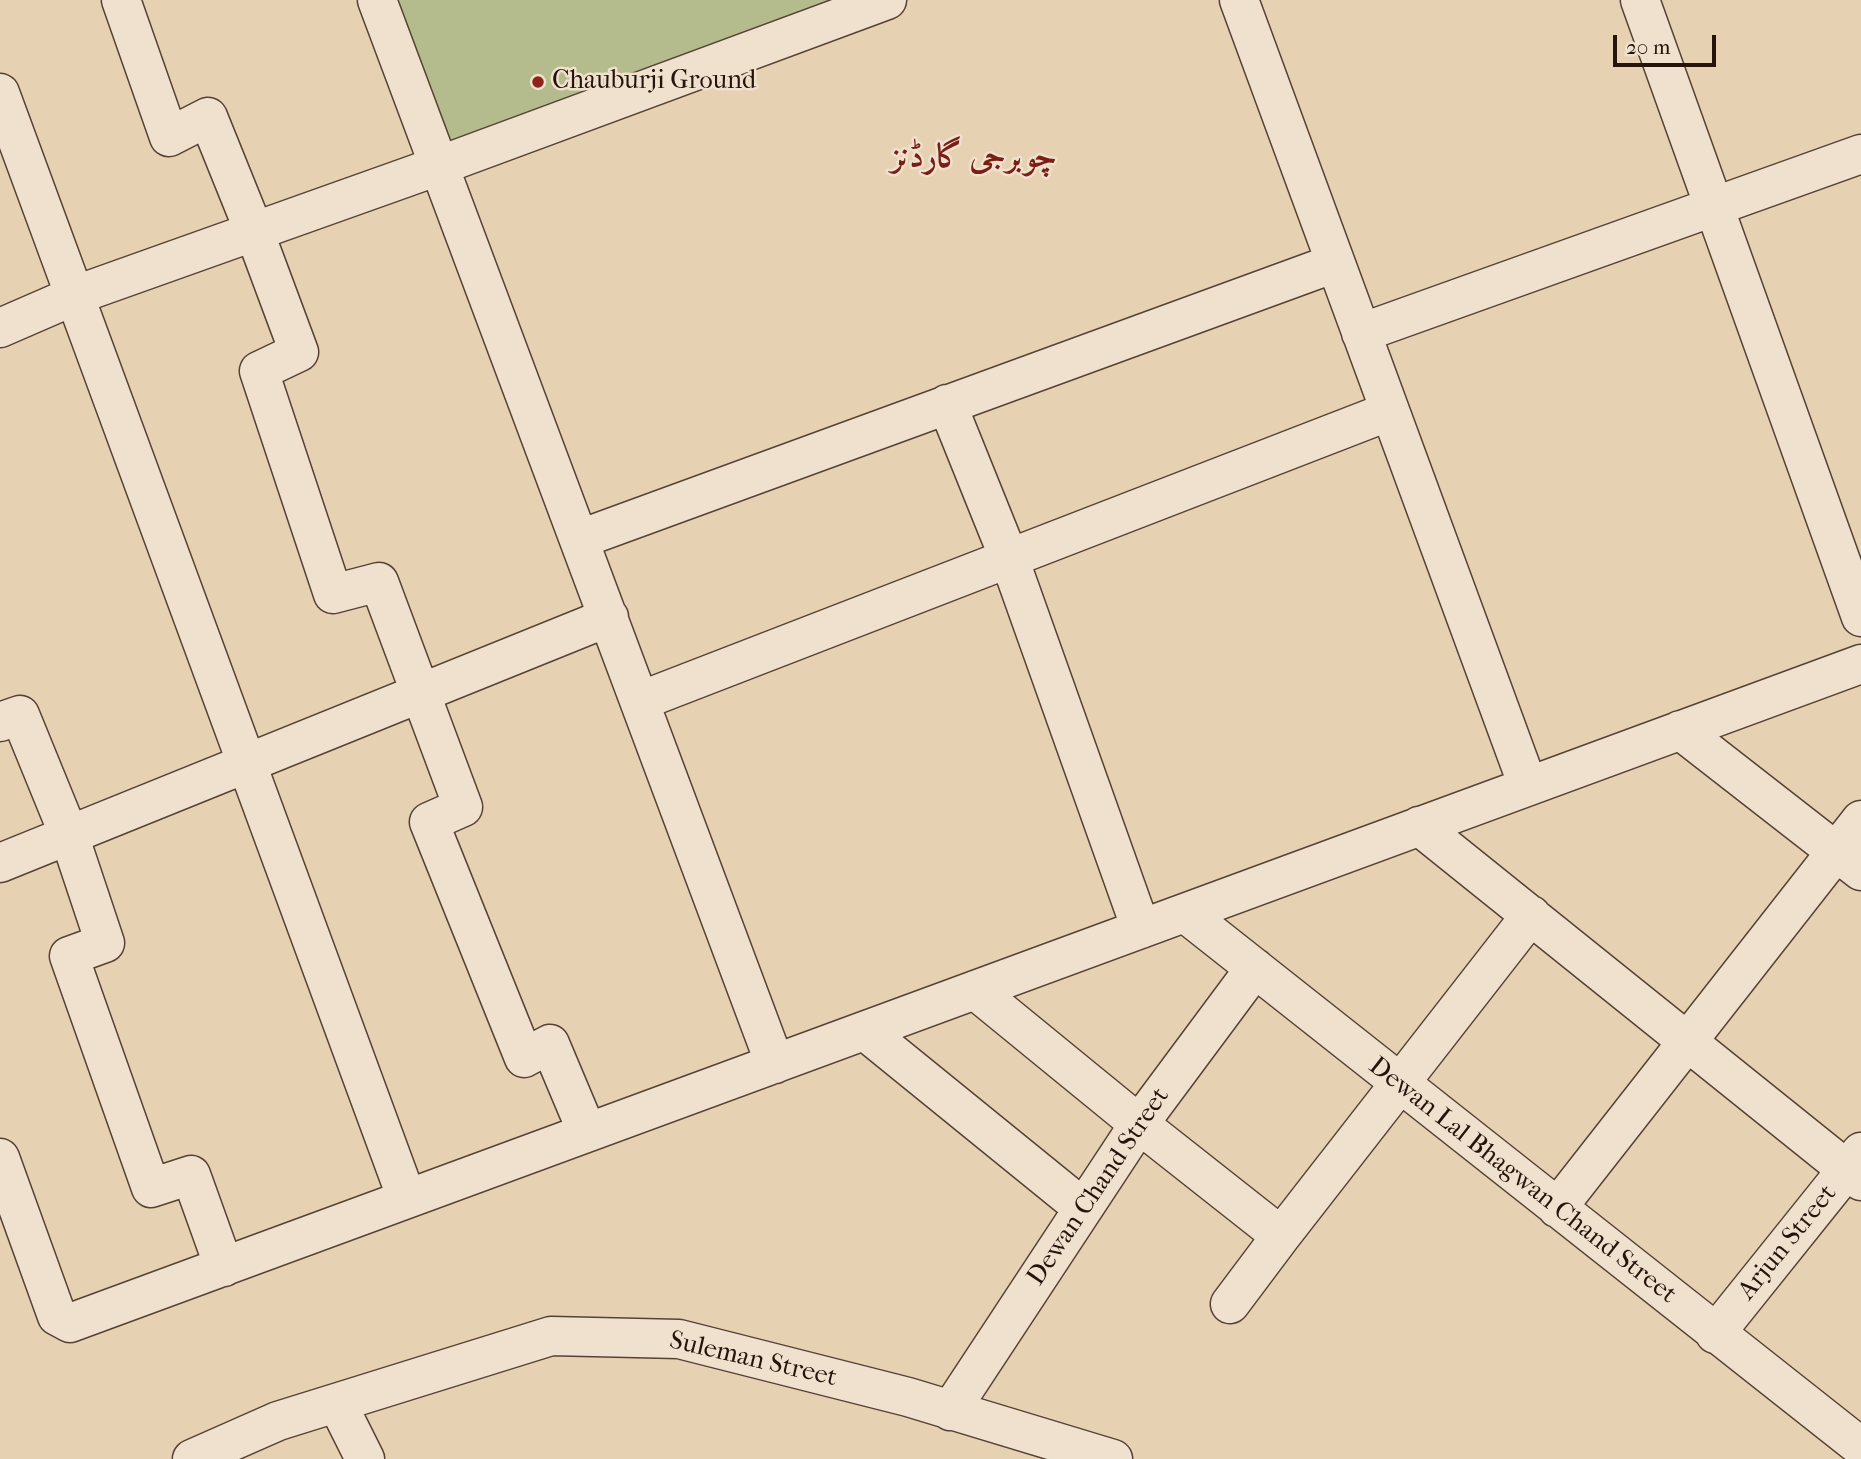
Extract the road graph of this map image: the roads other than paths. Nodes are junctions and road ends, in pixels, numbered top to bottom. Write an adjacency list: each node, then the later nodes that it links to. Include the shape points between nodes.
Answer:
1 (121, 0): 10 (street, via 169,137 208,117)
2 (377, 0): 8 (street)
3 (887, 0): 8 (street)
4 (1239, 0): 11 (street)
5 (1640, 0): 9 (street)
6 (0, 93): 12 (street)
7 (1861, 154): 9 (street)
8 (441, 165): 10 (street); 17 (street)
9 (1714, 205): 14 (street); 20 (street)
10 (254, 231): 12 (street); 22 (street, via 299,352 260,371 332,594 379,582)
11 (1335, 263): 14 (street); 15 (street)
12 (76, 295): 13 (street); 26 (street)
13 (0, 328)
14 (1361, 333): 16 (street)
15 (947, 404): 17 (street); 18 (street)
16 (1390, 411): 18 (street); 27 (street)
17 (580, 539): 19 (street)
18 (1009, 558): 23 (street); 35 (street)
19 (609, 617): 22 (street); 23 (street)
20 (1861, 617)
21 (1861, 664): 25 (street)
22 (422, 692): 26 (street); 43 (street, via 463,807 429,822 524,1058 550,1044)
23 (640, 701): 40 (street)
24 (0, 722): 30 (street, via 20,715)
25 (1680, 730): 27 (street); 31 (street)
26 (248, 763): 30 (street); 46 (street)
27 (1528, 786): 29 (street)
28 (1861, 820): 31 (street)
29 (1419, 826): 33 (street); 34 (street)
30 (69, 835): 32 (street); 50 (street, via 105,943 69,956 151,1188 191,1175)
31 (1849, 861): 39 (street)
32 (0, 863)
33 (1185, 913): 35 (street); 36 (street, Dewan Lal Bhagwan Chand Street)
34 (1531, 915): 39 (street); 41 (street)
35 (1141, 929): 37 (street)
36 (1255, 968): 41 (street, Dewan Lal Bhagwan Chand Street); 42 (street, Dewan Chand Street)
37 (975, 990): 38 (street); 42 (street)
38 (865, 1031): 40 (street); 47 (street)
39 (1687, 1042): 45 (street); 48 (street)
40 (775, 1064): 43 (street)
41 (1400, 1084): 48 (street, Dewan Lal Bhagwan Chand Street); 49 (street)
42 (1139, 1124): 47 (street, Dewan Chand Street); 49 (street)
43 (587, 1132): 46 (street)
44 (0, 1158): 50 (street, via 57,1316 71,1323)
45 (1856, 1167): 52 (street, Arjun Street)
46 (407, 1199): 50 (street)
47 (1083, 1208): 54 (street, Dewan Chand Street)
48 (1557, 1208): 52 (street, Dewan Lal Bhagwan Chand Street)
49 (1280, 1236): 51 (street)
50 (224, 1267)
51 (1230, 1304)
52 (1715, 1334): 55 (street, Dewan Lal Bhagwan Chand Street)
53 (337, 1403): 54 (street, Suleman Street, via 551,1336 679,1339); 56 (street, Suleman Street, via 278,1421); 57 (street)
54 (950, 1411): 58 (street, Suleman Street)
55 (1861, 1447)
56 (192, 1459)
57 (365, 1459)
58 (1113, 1459)

